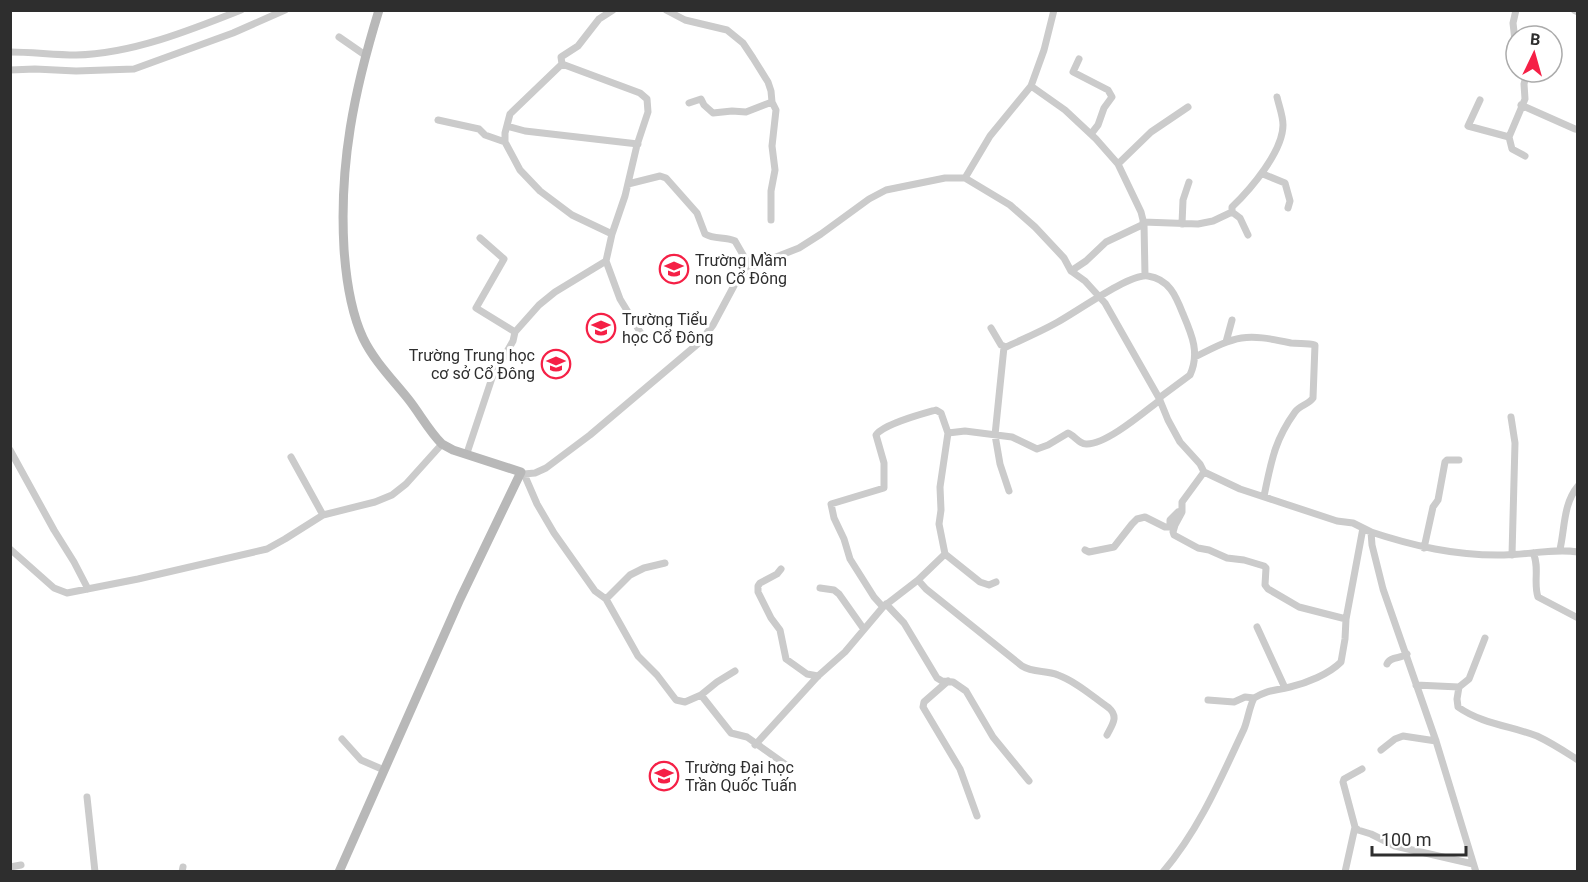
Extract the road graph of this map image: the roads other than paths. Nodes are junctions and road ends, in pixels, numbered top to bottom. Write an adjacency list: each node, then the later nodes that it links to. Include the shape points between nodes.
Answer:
1 (241, 10): 8 (street, via 121,51 76,55)
2 (285, 10): 12 (street, via 134,69)
3 (379, 10): 9 (street)
4 (613, 10): 11 (street, via 561,58)
5 (666, 10): 17 (street, via 737,37 768,82)
6 (1054, 10): 14 (street)
7 (339, 37): 9 (street)
8 (10, 52)
9 (365, 56): 58 (street, via 345,160 343,207 349,293 362,335 377,362)
10 (1079, 59): 24 (street, via 1073,73 1108,90 1113,97)
11 (562, 64): 22 (street, via 510,114); 27 (street, via 647,99 648,112)
12 (10, 70)
13 (1524, 84): 19 (street, via 1525,99)
14 (1030, 86): 24 (street, via 1065,110); 31 (street, via 990,135)
15 (1277, 97): 30 (street, via 1283,128)
16 (1479, 100): 25 (street, via 1468,126)
17 (772, 102): 18 (street, via 746,112 712,113 701,99); 36 (street, via 776,110)
18 (689, 104)
19 (1521, 105): 23 (street); 25 (street)
20 (1188, 107): 29 (street, via 1151,132)
21 (438, 120): 26 (street, via 479,129 484,135)
22 (507, 126): 26 (street); 27 (street)
23 (1575, 129)
24 (1090, 134): 29 (street)
25 (1509, 136): 28 (street, via 1512,148)
26 (505, 142): 39 (street, via 520,170 540,191 572,215)
27 (638, 144): 33 (street)
28 (1525, 156)
29 (1118, 164): 37 (street)
30 (1263, 174): 34 (street, via 1285,183); 35 (street, via 1232,207)
31 (965, 178): 43 (street, via 945,178 886,190 799,248); 44 (street, via 1010,205 1064,258)
32 (1190, 182): 38 (street, via 1183,200)
33 (628, 184): 39 (street); 43 (street, via 666,178 697,213 705,234 735,241)
34 (1288, 208)
35 (1233, 212): 38 (street, via 1213,221); 40 (street)
36 (771, 220)
37 (1143, 223): 38 (street); 44 (street, via 1102,245); 45 (street)
38 (1182, 224)
39 (612, 234): 42 (street)
40 (1248, 235)
41 (480, 238): 49 (street, via 504,259 476,308)
42 (606, 261): 49 (street, via 555,291); 50 (street, via 628,314 642,335)
43 (750, 267): 64 (street, via 736,282 700,342 546,468)
44 (1071, 271): 46 (street)
45 (1145, 275): 46 (street); 53 (street, via 1162,280 1174,292)
46 (1099, 296): 52 (street, via 1081,310); 54 (street)
47 (1232, 320): 51 (street)
48 (991, 328): 52 (street)
49 (515, 332): 60 (street, via 492,378)
50 (654, 339)
51 (1226, 342): 53 (street); 67 (street, via 1258,337 1316,347 1313,398 1299,406 1278,437)
52 (1004, 346): 57 (street)
53 (1195, 357): 54 (street, via 1190,375)
54 (1159, 399): 57 (street, via 1120,430 1089,444 1068,433 1037,449 1014,437); 63 (street, via 1180,442)
55 (1511, 417): 78 (street, via 1515,442)
56 (948, 433): 57 (street); 77 (street, via 939,524); 86 (street, via 939,411 879,431 876,435 884,463 885,488 831,504 850,560 874,597)
57 (995, 435): 66 (street)
58 (442, 444): 60 (street); 69 (street, via 392,495)
59 (10, 450): 84 (street)
60 (467, 453): 64 (street)
61 (291, 457): 69 (street)
62 (1459, 460): 71 (street, via 1445,462)
63 (1204, 472): 67 (street); 68 (street)
64 (522, 473): 85 (street, via 554,533 595,591); 111 (street, via 460,599)
65 (1578, 486): 73 (street, via 1566,509)
66 (1009, 491)
67 (1264, 496): 70 (street)
68 (1181, 508): 74 (street, via 1170,520 1170,527 1145,517 1137,519 1114,547); 88 (street, via 1174,536 1227,558 1264,566 1268,589 1299,607)
69 (323, 515): 84 (street, via 267,549)
70 (1366, 530): 71 (street); 88 (street); 92 (street, via 1371,532 1383,589)
71 (1424, 548): 78 (street)
72 (10, 549): 84 (street, via 54,588 68,593)
73 (1560, 549): 75 (street); 76 (street)
74 (1085, 550)
75 (1578, 552)
76 (1533, 553): 78 (street); 87 (street, via 1537,560 1537,596)
77 (945, 554): 81 (street); 82 (street, via 980,582)
78 (1512, 555)
79 (665, 563): 85 (street, via 630,575)
80 (781, 569): 95 (street, via 760,583 758,592 780,630 786,659 807,674)
81 (918, 580): 86 (street); 103 (street, via 1022,666 1064,677 1109,708 1115,718)
82 (996, 582)
83 (820, 588): 90 (street, via 839,594)
84 (88, 589)
85 (606, 598): 100 (street, via 638,656 676,700 685,702)
86 (884, 605): 90 (street); 96 (street, via 904,623 937,678)
87 (1578, 618)
88 (1346, 619): 99 (street, via 1340,663 1324,674)
89 (1257, 627): 99 (street)
90 (863, 628): 95 (street)
91 (1485, 638): 98 (street, via 1469,679)
92 (1407, 654): 93 (street); 97 (street)
93 (1387, 664)
94 (735, 671): 100 (street)
95 (818, 676): 106 (street)
96 (948, 680): 112 (street, via 966,691 993,737); 114 (street, via 923,707 960,769)
97 (1416, 685): 98 (street); 105 (street)
98 (1459, 687): 108 (street, via 1457,704 1461,709 1536,736)
99 (1285, 688): 101 (street, via 1269,690)
100 (701, 695): 106 (street, via 731,733 747,737)
101 (1254, 698): 102 (street); 121 (street, via 1250,716 1222,776 1188,838)
102 (1208, 700)
103 (1107, 735)
104 (342, 739): 111 (street, via 361,760)
105 (1436, 741): 107 (street, via 1403,736); 118 (street)
106 (755, 745): 109 (street)
107 (1381, 750)
108 (1578, 760)
109 (789, 767)
110 (1362, 769): 115 (street, via 1342,782)
111 (384, 770): 120 (street)
112 (1029, 781)
113 (87, 797): 119 (street)
114 (977, 816)
115 (1355, 827): 118 (street, via 1395,846); 122 (street)
116 (21, 865): 117 (street)
117 (10, 867)
118 (1475, 868)
119 (95, 872)
120 (339, 872)
121 (1163, 872)
122 (1345, 872)

